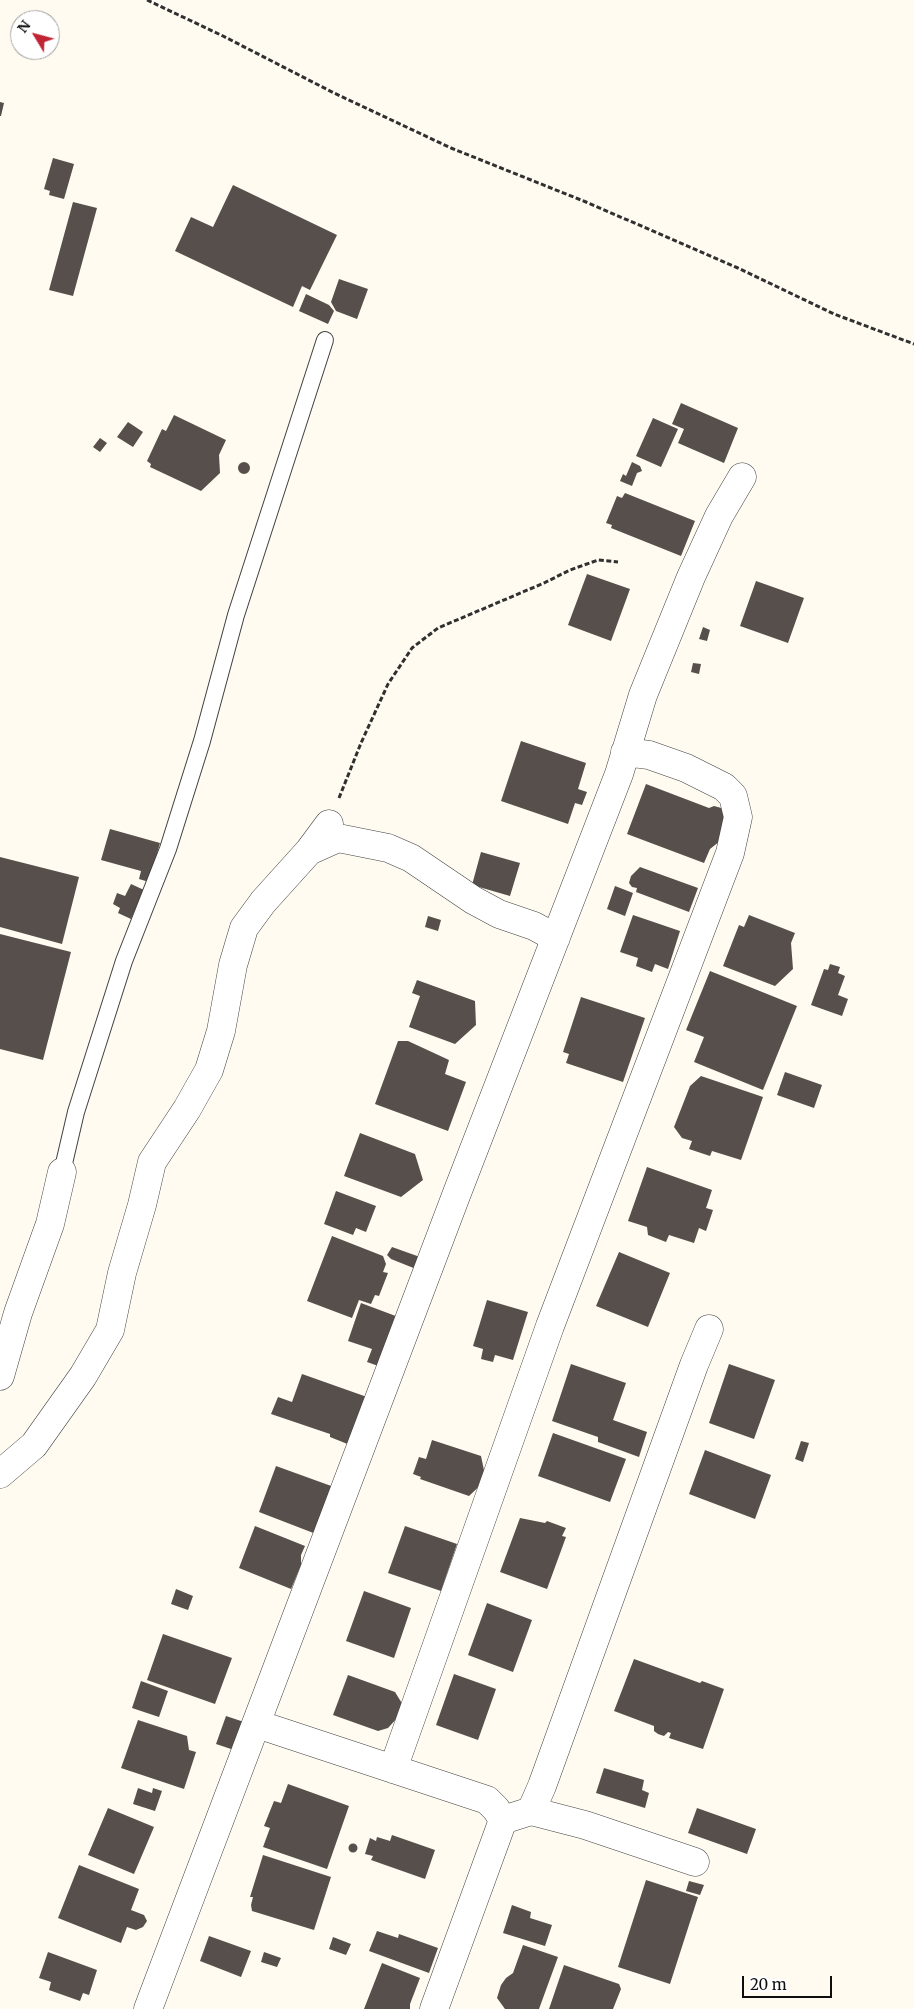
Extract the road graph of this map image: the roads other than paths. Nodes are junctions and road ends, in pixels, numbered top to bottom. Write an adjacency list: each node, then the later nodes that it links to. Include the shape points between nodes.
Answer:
1 (325, 340): 7 (lane, via 236,615 202,741 168,849 124,961 76,1112)
2 (742, 477): 3 (street, via 719,516 691,577 643,695)
3 (625, 752): 6 (street); 12 (street, via 649,755 686,768 724,787 733,796 738,817 730,853 550,1326)
4 (329, 824): 5 (street)
5 (309, 851): 6 (street, via 338,838 388,848 411,858 472,900); 10 (street, via 244,928 209,1070 152,1162 110,1330 83,1376 34,1445)
6 (556, 938): 11 (street)
7 (62, 1172): 9 (street, via 50,1224 18,1313)
8 (709, 1329): 13 (street)
9 (0, 1376)
10 (0, 1474)
11 (258, 1724): 12 (street); 16 (street)
12 (393, 1769): 14 (street, via 487,1800)
13 (531, 1811): 14 (street); 15 (street, via 585,1825)
14 (503, 1820): 17 (street)
15 (696, 1862)
16 (148, 2009)
17 (434, 2009)

